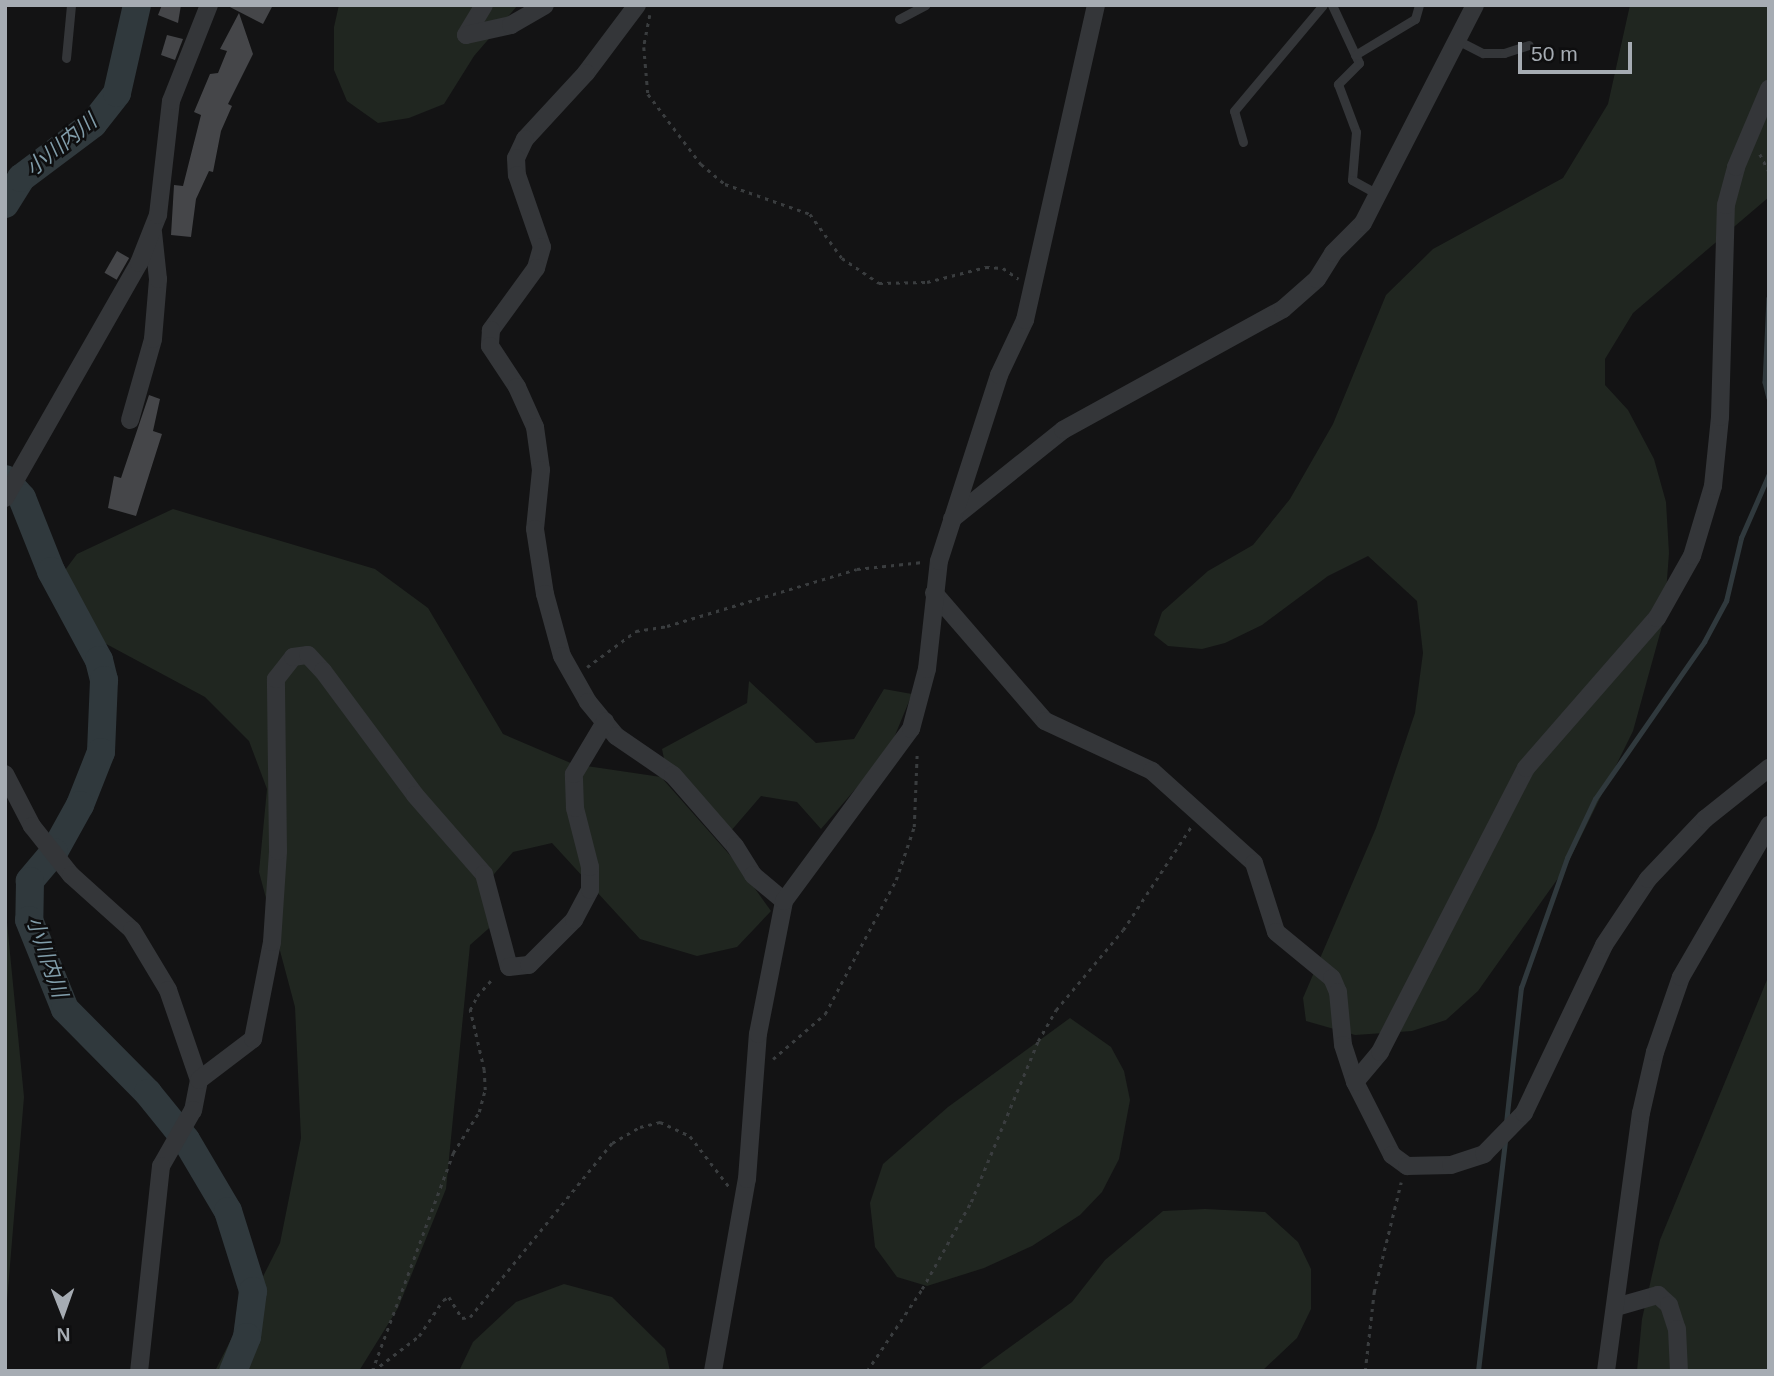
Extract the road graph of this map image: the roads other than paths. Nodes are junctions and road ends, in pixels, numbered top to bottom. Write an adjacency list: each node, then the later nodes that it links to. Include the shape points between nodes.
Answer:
1 (71, 5): 16 (lane)
2 (209, 5): 20 (street, via 171,101 163,186)
3 (484, 5): 4 (street, via 466,36 510,25)
4 (545, 5)
5 (925, 5): 12 (lane)
6 (1096, 5): 23 (street, via 1025,320 999,375)
7 (1323, 5): 18 (lane, via 1234,111)
8 (1332, 5): 15 (lane)
9 (1419, 5): 15 (lane, via 1415,19)
10 (1475, 5): 13 (street)
11 (645, 6): 25 (street, via 525,139 516,158 517,175 542,247 536,268 491,330 489,346 517,387 535,427 541,470 535,529 545,594 562,656)
12 (900, 19)
13 (1457, 40): 14 (lane, via 1483,52 1504,53); 19 (street)
14 (1529, 45)
15 (1355, 55): 19 (lane, via 1359,63 1338,84 1356,132 1352,180)
16 (66, 58)
17 (1769, 89): 31 (street, via 1735,167 1726,205 1720,417 1713,486 1692,556 1657,618 1526,768 1386,1040)
18 (1243, 142)
19 (1377, 194): 23 (street, via 1363,223 1333,253 1317,279 1283,309 1063,430)
20 (153, 229): 21 (street, via 159,279 153,339); 22 (street, via 139,263)
21 (130, 421)
22 (5, 498)
23 (952, 519): 24 (street)
24 (934, 593): 29 (street, via 927,669 911,729); 31 (street, via 1045,721 1152,771 1254,863 1276,932 1332,978 1338,992 1343,1045)
25 (605, 722): 29 (street, via 616,736 673,775 735,846 753,875); 30 (street, via 574,774 575,808 590,867 590,890 574,920 529,965 509,967 484,874 415,795 323,671 309,656 293,657 276,679 274,916 253,1039)
26 (1769, 768): 31 (street, via 1705,819 1648,879 1604,945 1524,1114 1484,1154 1451,1165 1407,1166 1392,1155)
27 (5, 775): 30 (street, via 32,826 71,875 132,930 168,990)
28 (1769, 825): 32 (street, via 1681,977 1655,1052 1642,1113)
29 (784, 901): 34 (street, via 755,1069 742,1200)
30 (199, 1080): 33 (street, via 193,1110 161,1166)
31 (1355, 1082)
32 (1616, 1307): 35 (street); 36 (street, via 1658,1295 1670,1305 1677,1329)
33 (139, 1371)
34 (713, 1371)
35 (1606, 1371)
36 (1679, 1371)

